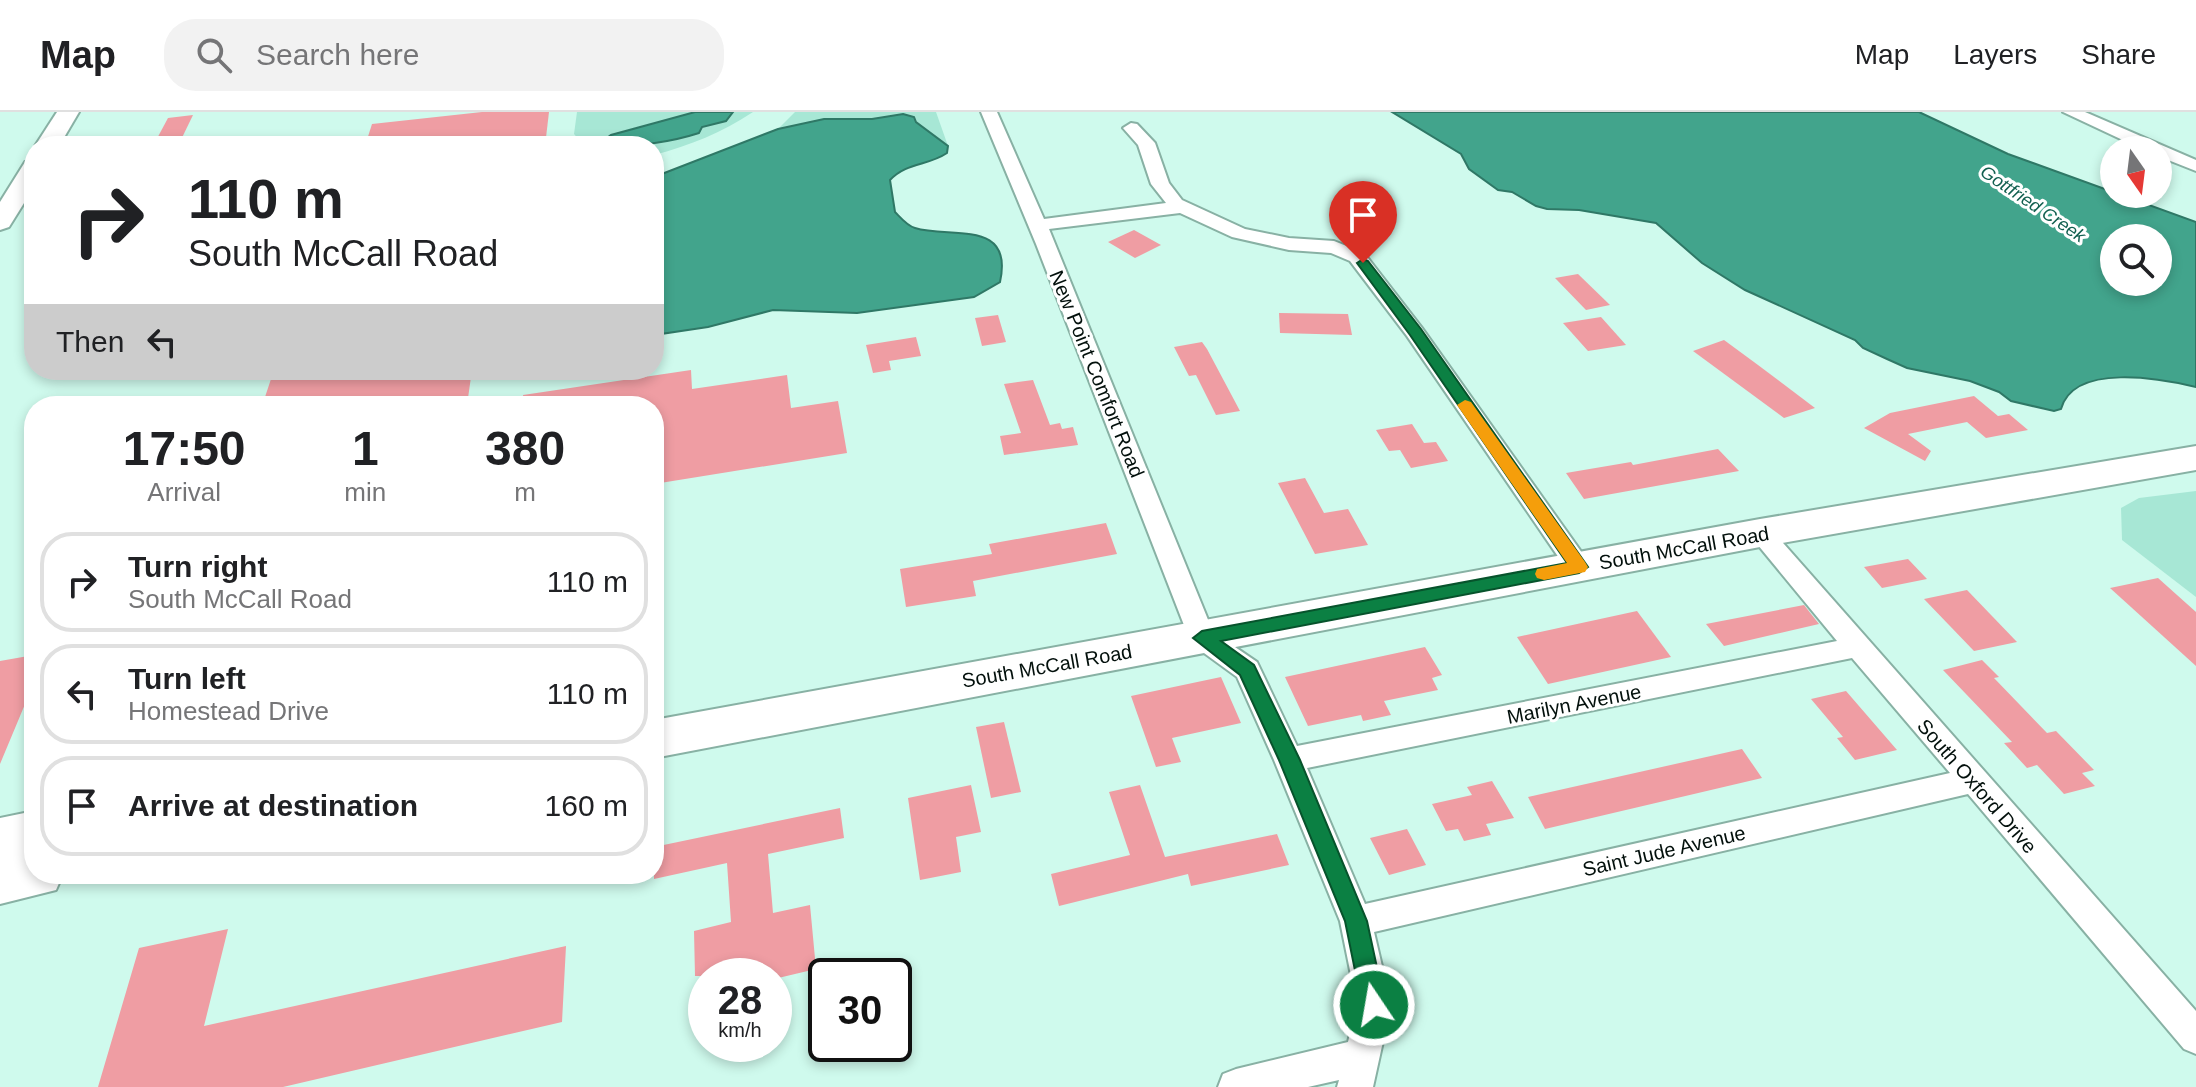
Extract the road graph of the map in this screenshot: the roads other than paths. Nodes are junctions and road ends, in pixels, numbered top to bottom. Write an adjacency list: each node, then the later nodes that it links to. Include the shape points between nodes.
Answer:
1 (68, 112): 5 (main road)
2 (989, 112): 10 (street, New Point Comfort Road)
3 (2071, 112): 6 (street)
4 (1131, 128): 8 (street, via 1148,147)
5 (53, 136)
6 (2196, 166)
7 (24, 183): 11 (main road)
8 (1164, 192): 9 (street); 10 (street)
9 (1182, 207): 10 (street); 14 (street, via 1239,233 1334,247 1357,257)
10 (1034, 217): 15 (street, New Point Comfort Road)
11 (0, 222)
12 (2196, 458): 13 (main road, South McCall Road)
13 (1760, 533): 14 (main road, South McCall Road); 16 (street, South Oxford Drive)
14 (1579, 567): 15 (main road, South McCall Road)
15 (1202, 638): 17 (main road, South McCall Road); 18 (street, via 1247,670)
16 (1858, 647): 18 (street, Marilyn Avenue); 19 (street, South Oxford Drive)
17 (664, 737)
18 (1289, 760): 24 (street)
19 (1972, 781): 24 (street, Saint Jude Avenue); 25 (street, South Oxford Drive)
20 (24, 835): 21 (main road)
21 (0, 840)
22 (24, 877): 23 (main road)
23 (0, 881)
24 (1356, 921): 26 (street, via 1374,1005)
25 (2196, 1037)
26 (1357, 1072): 27 (street)
27 (1236, 1087)

